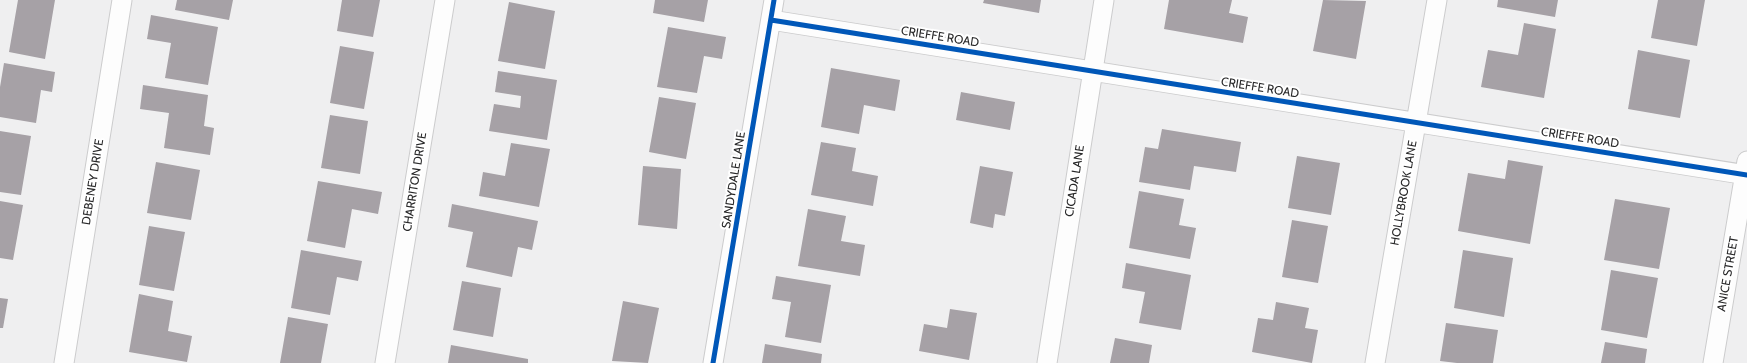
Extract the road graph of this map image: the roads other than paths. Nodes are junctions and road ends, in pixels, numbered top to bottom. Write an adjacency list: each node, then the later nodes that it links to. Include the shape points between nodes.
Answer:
1 (122, 0): 10 (street, DEBENEY DRIVE)
2 (445, 0): 11 (street, CHARRITON DRIVE)
3 (774, 0): 6 (street, SANDYDALE LANE)
4 (1104, 0): 7 (street, CICADA LANE)
5 (1437, 0): 8 (street, HOLLYBROOK LANE)
6 (770, 20): 7 (street, CRIEFFE ROAD); 12 (street, SANDYDALE LANE)
7 (1092, 71): 8 (street, CRIEFFE ROAD); 13 (street, CICADA LANE)
8 (1417, 123): 9 (street, CRIEFFE ROAD); 14 (street, HOLLYBROOK LANE)
9 (1746, 170): 15 (street, ANICE STREET)
10 (64, 363)
11 (385, 363)
12 (713, 363)
13 (1047, 363)
14 (1375, 363)
15 (1713, 363)

